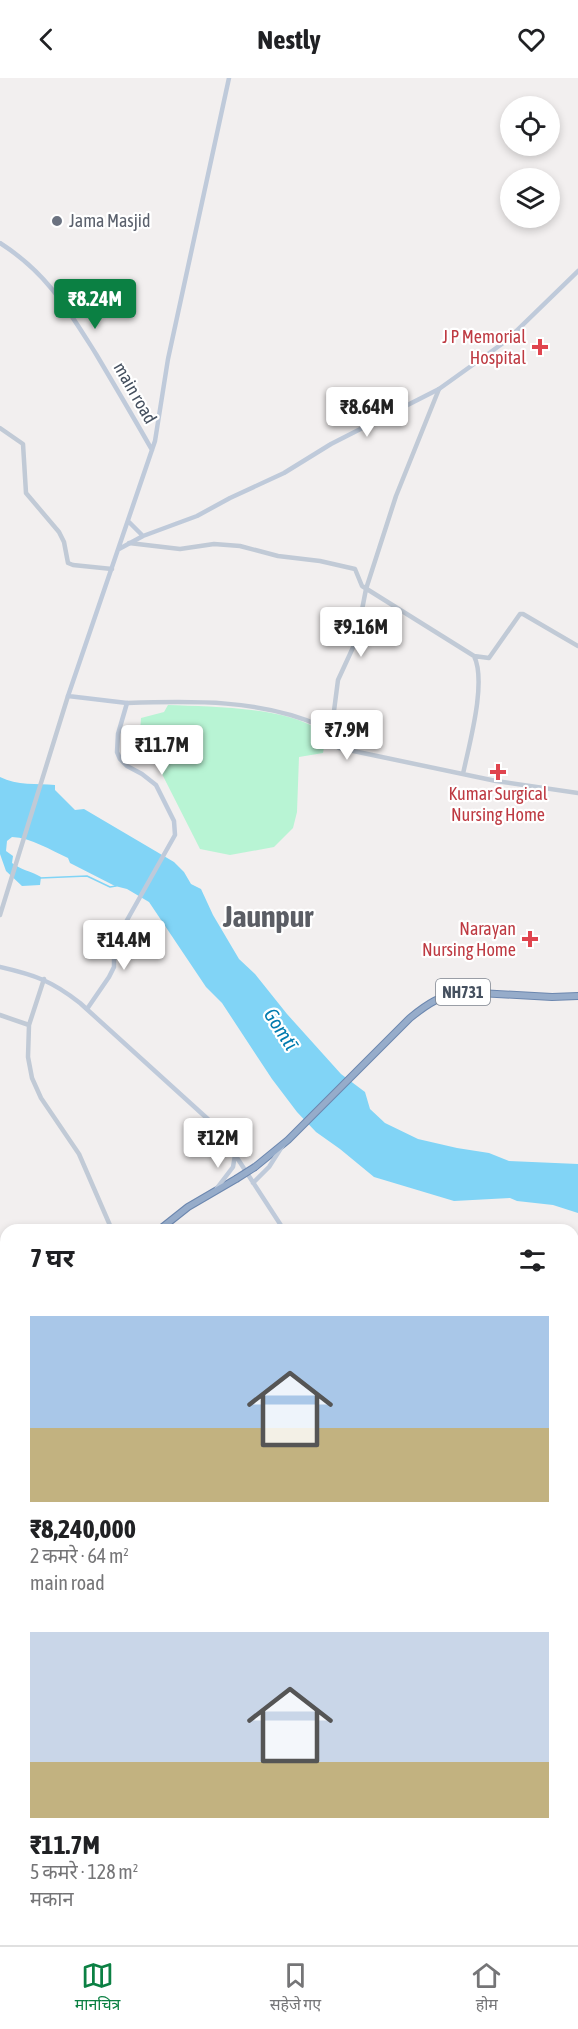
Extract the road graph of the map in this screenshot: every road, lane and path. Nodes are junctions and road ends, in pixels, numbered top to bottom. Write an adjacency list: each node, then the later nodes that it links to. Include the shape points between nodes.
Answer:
1 (229, 78): 6 (main road)
2 (0, 243): 6 (main road, main road, via 61,298)
3 (578, 271): 4 (main road, via 506,341)
4 (439, 389): 8 (main road, via 331,444 284,473 197,516); 12 (street, via 396,496)
5 (0, 428): 11 (street, via 23,444 26,493 59,532 68,563)
6 (152, 450): 7 (main road)
7 (129, 522): 8 (main road); 10 (main road)
8 (143, 536): 9 (main road)
9 (129, 543): 10 (main road); 12 (street, via 180,549 214,544 240,546 320,561 354,569)
10 (119, 549): 11 (main road)
11 (112, 569): 15 (main road)
12 (366, 588): 14 (street); 17 (street, via 356,640 339,680)
13 (578, 646): 14 (street, via 520,614 489,658)
14 (474, 656): 18 (street, via 478,669 477,700)
15 (68, 696): 16 (main road); 20 (street)
16 (127, 703): 17 (street, via 261,707 314,723); 24 (main road, via 117,734 117,752 127,766 156,785 176,827 175,835 129,916 114,949 114,967 109,977)
17 (331, 736): 18 (street, via 339,747)
18 (463, 774): 19 (street)
19 (578, 793)
20 (0, 915)
21 (0, 967): 22 (main road)
22 (44, 979): 24 (main road); 26 (street)
23 (578, 996): 27 (highway, NH731, via 450,994 422,1008)
24 (87, 1009): 28 (main road, via 210,1121)
25 (0, 1015): 26 (street)
26 (29, 1025): 31 (street, via 32,1078 79,1154)
27 (286, 1142): 29 (main road); 30 (highway, NH731, bridge, via 255,1167)
28 (235, 1155): 29 (main road); 30 (main road, via 233,1167)
29 (254, 1183): 33 (main road)
30 (216, 1190): 32 (highway, NH731)
31 (109, 1224)
32 (167, 1224)
33 (280, 1224)

